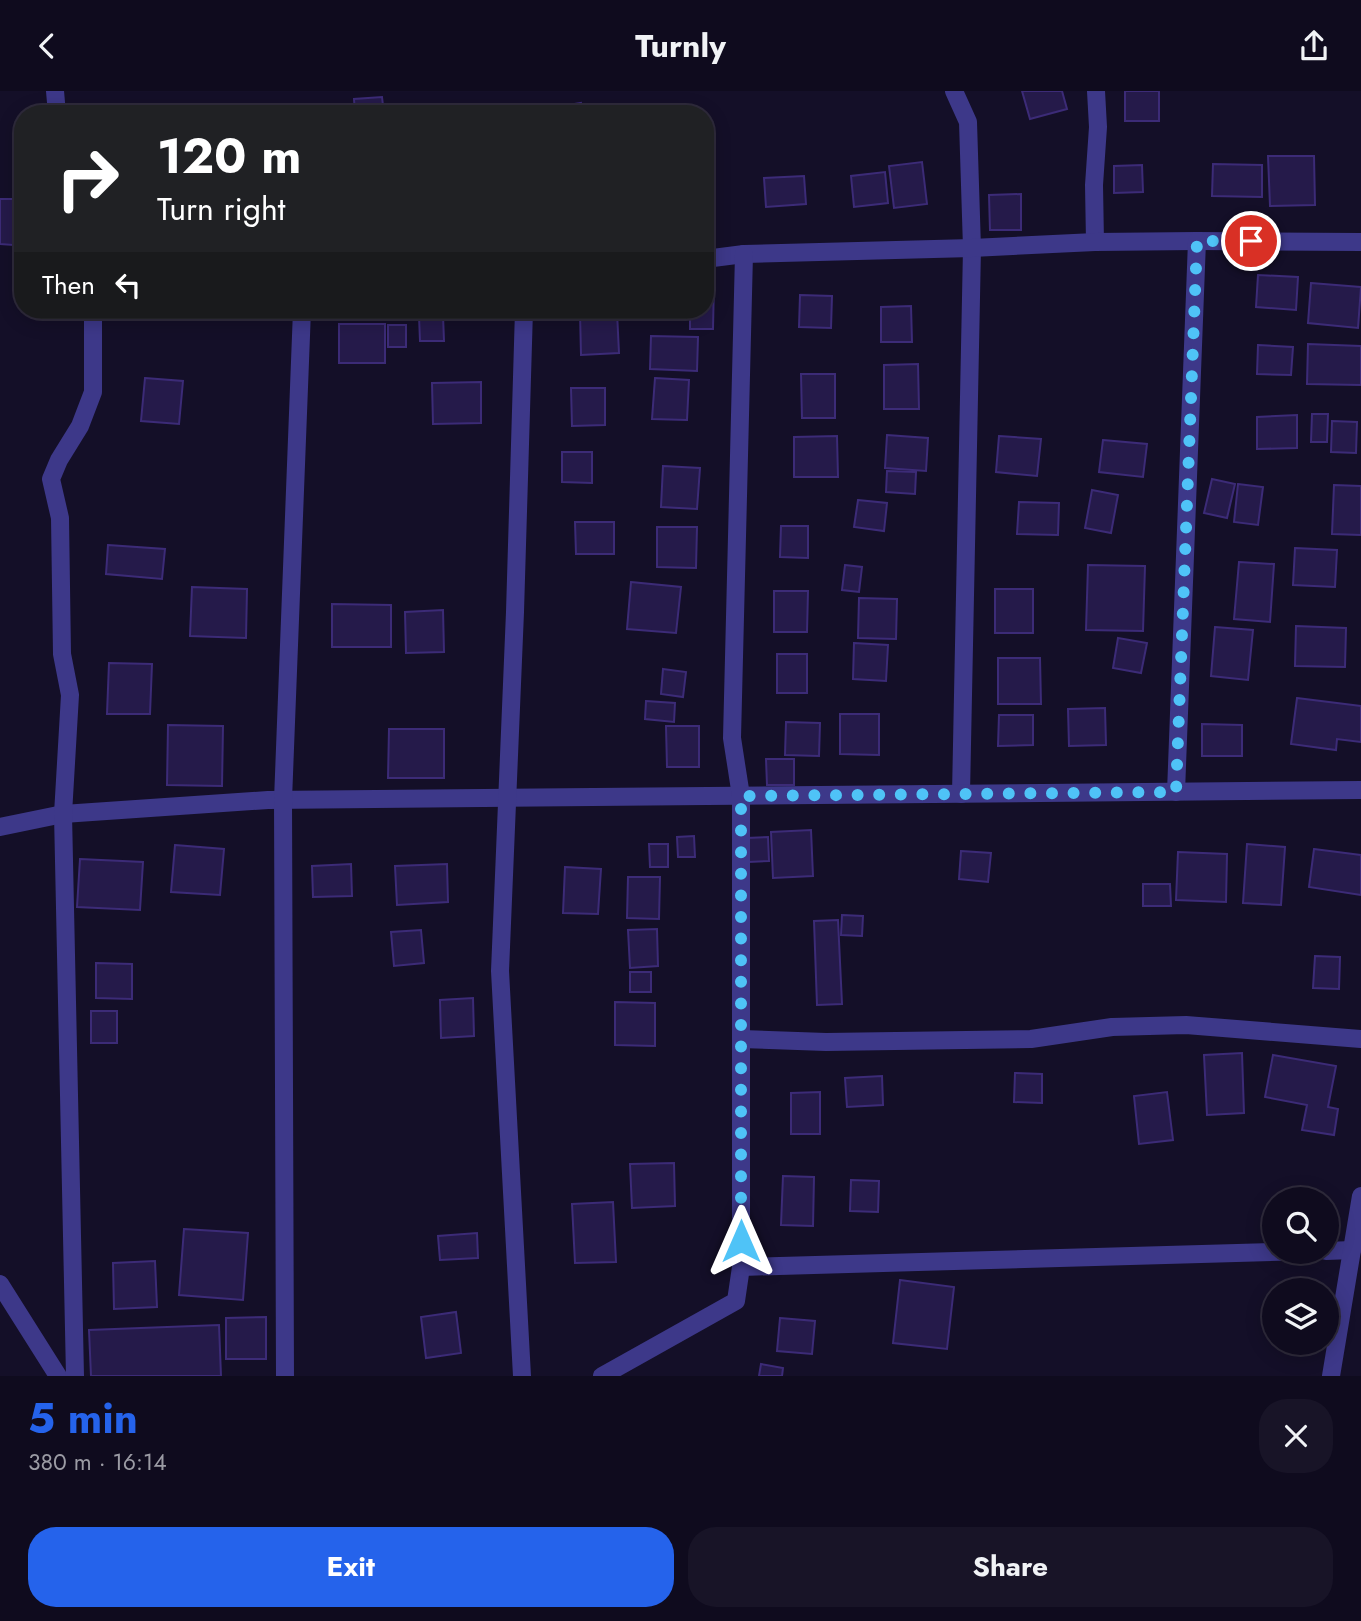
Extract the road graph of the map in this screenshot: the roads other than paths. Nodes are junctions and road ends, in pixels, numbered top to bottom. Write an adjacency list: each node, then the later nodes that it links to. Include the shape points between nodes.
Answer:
1 (954, 91): 6 (street, via 968,122)
2 (1096, 91): 4 (street)
3 (1197, 241): 4 (street); 5 (street); 13 (street)
4 (1095, 242): 6 (street)
5 (1361, 242)
6 (972, 248): 7 (street); 14 (street)
7 (744, 254): 8 (street); 15 (street, via 733,737)
8 (714, 258)
9 (93, 319): 18 (street, via 93,392 51,479 60,518 62,654 70,695)
10 (302, 319): 17 (street)
11 (524, 319): 16 (street)
12 (1361, 790): 13 (street)
13 (1176, 792): 14 (street)
14 (961, 794): 15 (street)
15 (741, 796): 16 (street); 20 (street)
16 (508, 798): 17 (street); 31 (street, via 500,971)
17 (284, 800): 18 (street); 30 (street)
18 (63, 814): 19 (street); 29 (street)
19 (0, 827)
20 (741, 1039): 21 (street, via 1031,1039 1112,1027 1186,1025); 26 (street)
21 (1361, 1039)
22 (1361, 1196): 24 (street)
23 (1339, 1250): 24 (street)
24 (1352, 1250): 33 (street)
25 (1262, 1252): 26 (street)
26 (741, 1267): 32 (street, via 736,1301)
27 (0, 1284): 28 (street)
28 (58, 1376)
29 (75, 1376)
30 (285, 1376)
31 (523, 1376)
32 (602, 1376)
33 (1331, 1376)

